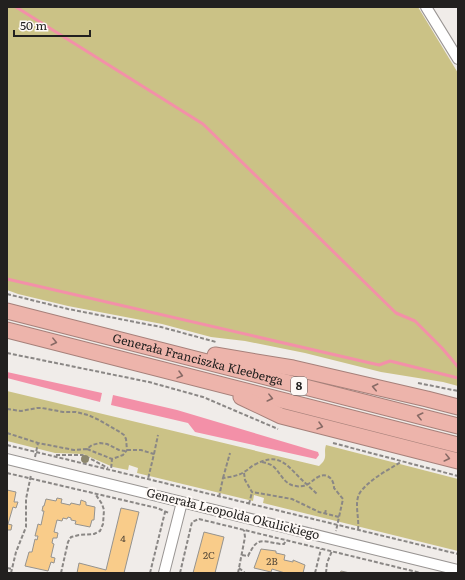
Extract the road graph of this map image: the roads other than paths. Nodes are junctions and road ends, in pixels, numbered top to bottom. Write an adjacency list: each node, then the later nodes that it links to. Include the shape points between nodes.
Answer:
1 (426, 7): 2 (street)
2 (458, 59)
3 (7, 311): 5 (highway, Generała Franciszka Kleeberga / 8)
4 (10, 332): 6 (highway, Generała Franciszka Kleeberga / 8, one-way to 6)
5 (140, 345): 7 (highway, one-way to 5, via 293,368 184,349); 8 (highway, Generała Franciszka Kleeberga / 8, one-way to 5)
6 (206, 381): 9 (highway, Generała Franciszka Kleeberga / 8, one-way to 9); 11 (highway, one-way to 11, via 281,416)
7 (458, 407)
8 (458, 426)
9 (458, 445)
10 (7, 459): 12 (street, Generała Leopolda Okulickiego)
11 (458, 461)
12 (182, 502): 13 (street, Generała Leopolda Okulickiego); 14 (street)
13 (458, 570)
14 (164, 573)

